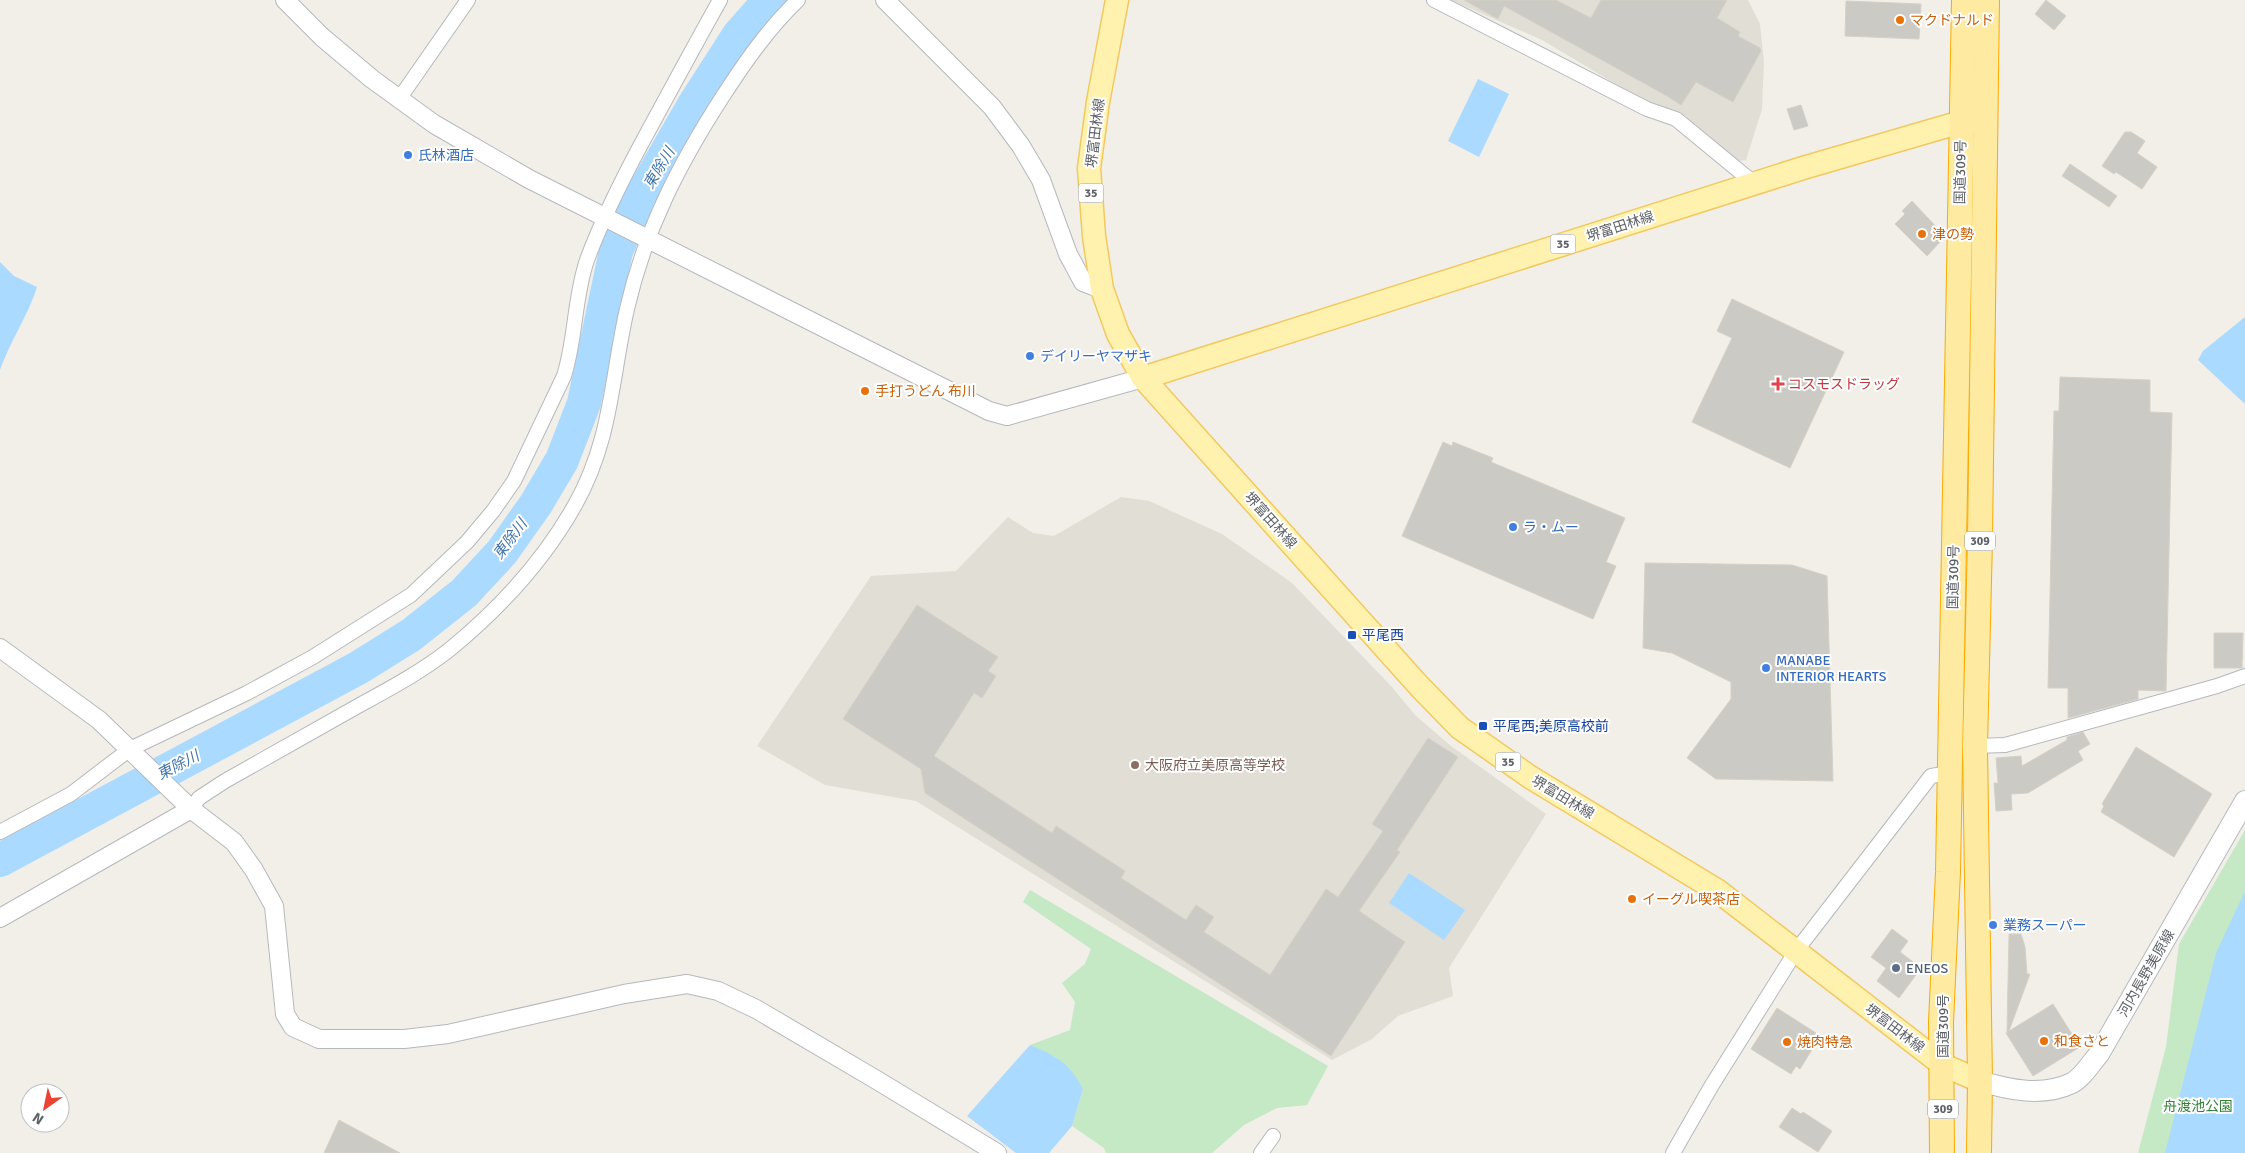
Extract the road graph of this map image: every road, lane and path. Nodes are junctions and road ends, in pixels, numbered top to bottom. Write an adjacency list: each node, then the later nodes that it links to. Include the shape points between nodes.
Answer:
1 (285, 0): 10 (street, via 322,37)
2 (468, 0): 10 (street)
3 (720, 0): 14 (street, via 669,92)
4 (798, 0): 15 (street, via 757,45 701,131)
5 (885, 0): 16 (street, via 992,107 1041,180 1068,254 1083,282)
6 (1117, 0): 16 (main road, 堺富田林線 / 35, via 1089,168)
7 (1434, 0): 13 (street, via 1647,109 1676,118)
8 (1964, 0): 12 (highway, 国道309号 / 309)
9 (1987, 0): 11 (highway, 国道309号 / 309)
10 (399, 98): 14 (street, via 434,124 529,179)
11 (1985, 121): 12 (main road, 堺富田林線 / 35); 20 (highway, 国道309号 / 309)
12 (1961, 122): 13 (main road, 堺富田林線 / 35); 22 (highway, 国道309号 / 309)
13 (1755, 184): 17 (main road, 堺富田林線 / 35)
14 (608, 218): 15 (street); 21 (street, via 586,263 564,376 514,481 467,542 411,595 321,653)
15 (644, 237): 17 (street, via 981,407 1007,416); 24 (street, via 604,438 575,505 528,573 448,651 402,681)
16 (1102, 289): 17 (main road, 堺富田林線 / 35, via 1118,334)
17 (1143, 378): 27 (main road, 堺富田林線 / 35, via 1460,728 1530,777 1718,891)
18 (0, 648): 21 (street, via 99,720)
19 (2245, 676): 20 (street, via 2005,745)
20 (1975, 746): 29 (highway, 国道309号 / 309)
21 (133, 752): 24 (street); 25 (street, via 70,794)
22 (1950, 773): 27 (street, via 1931,776); 28 (highway, 国道309号 / 309, via 1941,1022)
23 (2245, 801): 29 (main road, 河内長野美原線, via 2099,1054 2074,1083 2045,1091 2006,1089)
24 (186, 804): 26 (street); 31 (street, via 234,842 262,884 274,906 285,1014 294,1027 319,1039 404,1039 448,1034 624,994 687,984 718,992 756,1010)
25 (0, 832)
26 (0, 918)
27 (1796, 950): 28 (main road, 堺富田林線 / 35); 33 (street)
28 (1943, 1065): 29 (main road, 堺富田林線 / 35); 34 (highway, 国道309号 / 309)
29 (1980, 1081): 35 (highway, 国道309号 / 309)
30 (1273, 1136): 32 (street)
31 (997, 1153)
32 (1261, 1153)
33 (1673, 1153)
34 (1942, 1153)
35 (1979, 1153)

